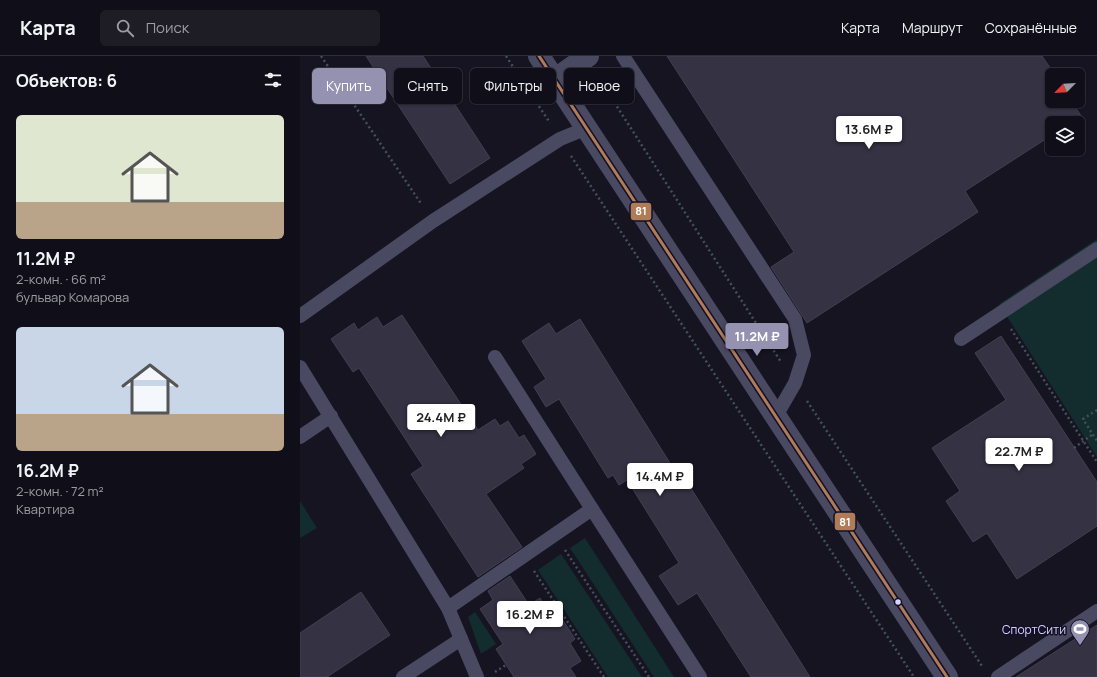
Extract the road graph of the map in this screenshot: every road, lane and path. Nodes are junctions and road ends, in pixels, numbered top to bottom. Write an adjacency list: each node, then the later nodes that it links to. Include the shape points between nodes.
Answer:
1 (322, 56): 11 (path)
2 (506, 56): 10 (path)
3 (539, 56): 6 (street)
4 (588, 56): 7 (street)
5 (623, 56): 21 (lane, via 795,319 804,355 795,383)
6 (546, 68)
7 (556, 79)
8 (556, 83): 9 (street)
9 (587, 128): 10 (lane); 21 (street)
10 (560, 139): 11 (lane); 39 (path)
11 (433, 221): 14 (lane)
12 (1097, 249): 13 (lane)
13 (1000, 313): 15 (lane); 25 (path)
14 (300, 316)
15 (961, 339)
16 (495, 357): 28 (lane)
17 (300, 367): 18 (lane)
18 (304, 382): 20 (lane)
19 (1097, 410): 22 (path, via 1083,419)
20 (331, 416): 23 (lane); 31 (lane)
21 (776, 416): 40 (street)
22 (1093, 434): 24 (path); 25 (path)
23 (300, 437)
24 (1097, 440)
25 (1084, 441): 26 (path); 27 (path)
26 (1074, 448)
27 (1097, 462)
28 (592, 509): 31 (lane); 38 (lane)
29 (562, 544): 37 (path)
30 (530, 566): 36 (path)
31 (448, 608): 33 (lane)
32 (1097, 611): 41 (lane)
33 (461, 639): 34 (lane); 35 (lane)
34 (403, 677)
35 (477, 677)
36 (604, 677)
37 (649, 677)
38 (700, 677)
39 (914, 677)
40 (946, 677)
41 (998, 677)

